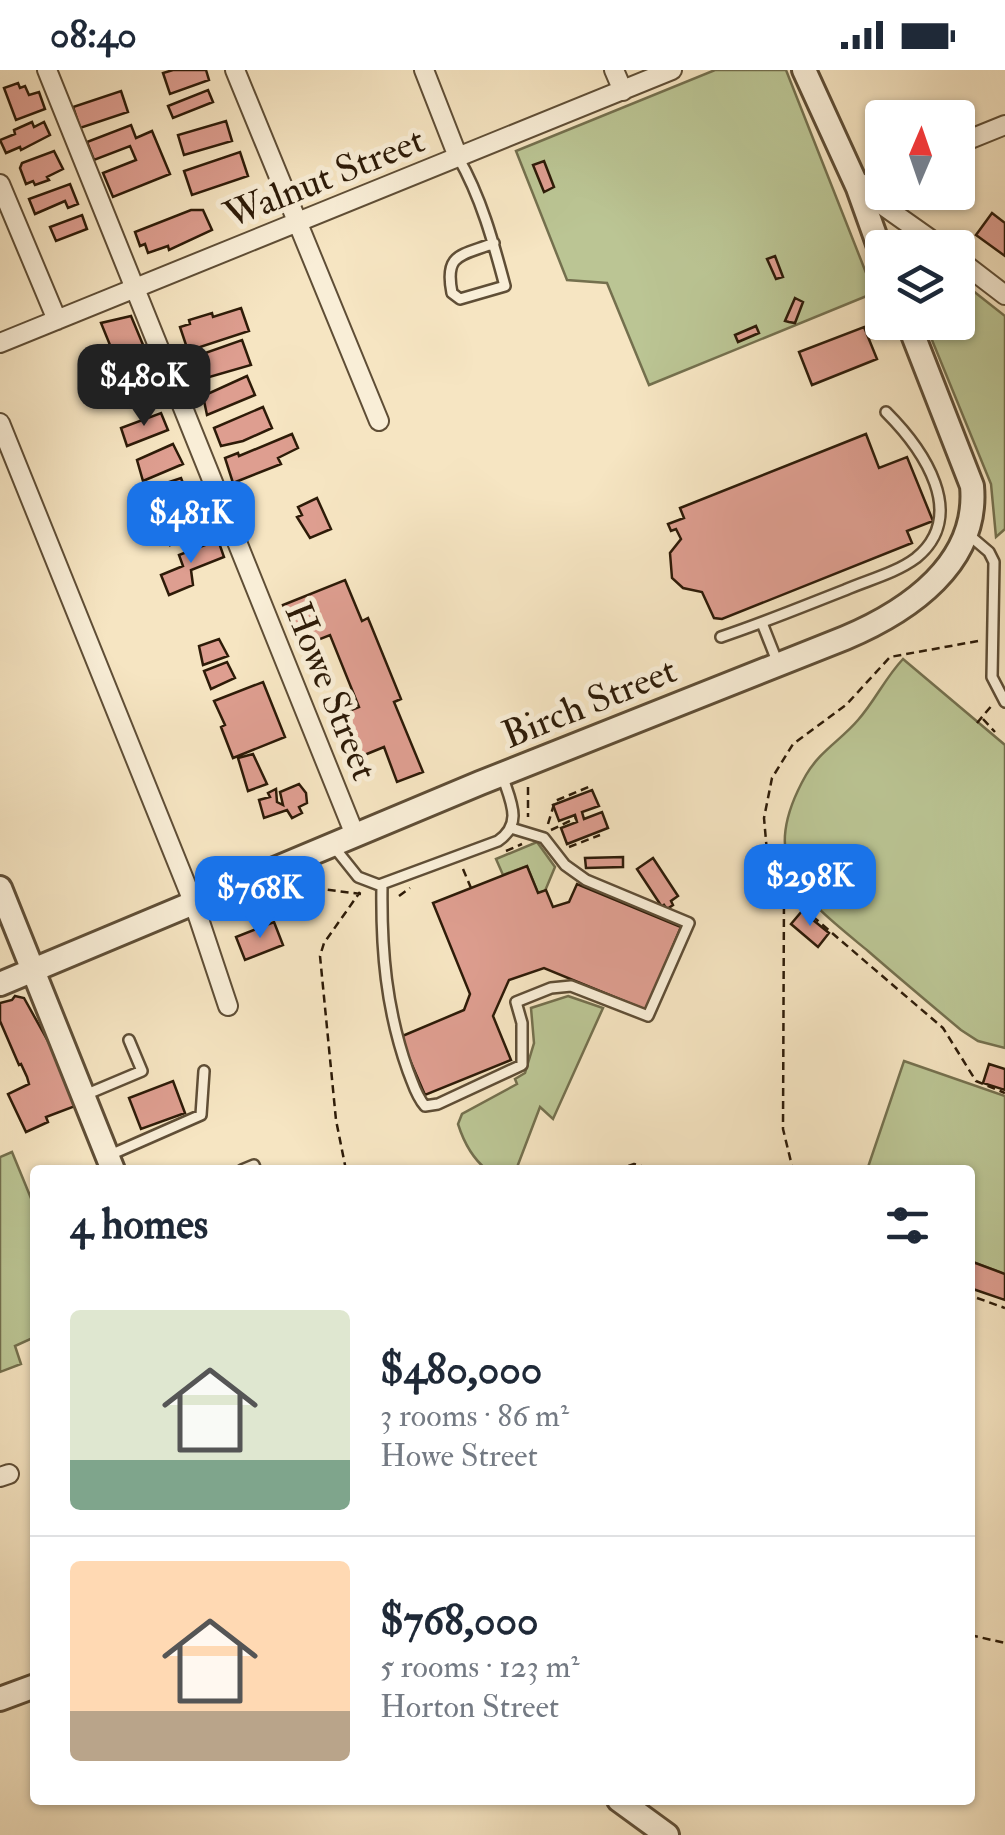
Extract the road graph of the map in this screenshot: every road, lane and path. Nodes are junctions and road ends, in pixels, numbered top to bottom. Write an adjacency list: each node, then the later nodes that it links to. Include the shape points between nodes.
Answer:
1 (46, 70): 19 (street, Howe Street)
2 (235, 70): 14 (street)
3 (424, 70): 10 (street)
4 (614, 70): 7 (street)
5 (672, 70): 7 (street, Walnut Street)
6 (804, 70): 13 (street)
7 (622, 91): 10 (street, Walnut Street)
8 (1005, 126): 9 (street)
9 (975, 137)
10 (458, 157): 14 (street, Walnut Street); 17 (lane)
11 (0, 184): 21 (street)
12 (865, 185): 13 (street)
13 (858, 188): 15 (street); 16 (street)
14 (297, 222): 19 (street, Walnut Street); 25 (street)
15 (873, 230)
16 (917, 230)
17 (494, 243): 17 (lane, via 505,286 477,296 452,294 454,259)
18 (975, 272): 20 (street)
19 (134, 289): 21 (street, Walnut Street); 43 (street, Howe Street)
20 (1005, 296)
21 (57, 320): 23 (street, Walnut Street)
22 (915, 340): 27 (street, Birch Street, via 972,486)
23 (0, 343)
24 (886, 412): 28 (lane, via 926,463 939,494 939,528 904,565)
25 (379, 421)
26 (0, 424): 55 (street)
27 (966, 533): 29 (lane, via 994,562); 31 (street, Birch Street, via 939,577 892,617)
28 (762, 623): 30 (lane); 31 (lane)
29 (992, 636): 32 (lane, via 992,677); 53 (path, via 890,657 846,705 793,744 772,778 764,818 767,852)
30 (721, 637)
31 (778, 664): 36 (street, Birch Street)
32 (1002, 698): 33 (path)
33 (982, 718): 34 (path); 35 (path)
34 (977, 723)
35 (996, 732)
36 (502, 775): 41 (lane, via 514,812); 43 (street, Birch Street)
37 (528, 786): 39 (path)
38 (591, 786): 44 (path, via 555,801)
39 (528, 817)
40 (576, 818): 44 (path)
41 (511, 828): 44 (lane); 49 (lane, via 498,840)
42 (600, 834): 46 (path)
43 (355, 835): 45 (street, Birch Street)
44 (544, 838): 46 (lane)
45 (333, 844): 49 (lane, via 358,877); 55 (street, Birch Street)
46 (554, 853): 49 (lane, via 586,880 688,923 648,1016 571,986 516,1002 522,1065 431,1106 420,1101 391,1018)
47 (462, 867): 51 (path)
48 (288, 884): 54 (path)
49 (382, 885)
50 (357, 888): 54 (path)
51 (471, 888)
52 (0, 891): 56 (street)
53 (784, 892): 61 (path, via 933,1018 976,1081); 65 (path, via 783,1129)
54 (361, 894): 64 (path, via 320,956)
55 (194, 904): 56 (street, Birch Street); 58 (street)
56 (33, 970): 57 (street, Birch Street); 62 (street)
57 (0, 984)
58 (228, 1006)
59 (130, 1040): 62 (lane, via 142,1071)
60 (204, 1071): 63 (lane, via 201,1115)
61 (1005, 1093)
62 (83, 1096): 63 (street)
63 (110, 1163)
64 (345, 1165)
65 (791, 1165)
66 (977, 1298): 67 (path)
67 (1005, 1308)
68 (975, 1636): 69 (path)
69 (1005, 1643)
70 (30, 1688): 71 (street)
71 (0, 1699)
72 (626, 1805): 73 (street)
73 (658, 1832)

